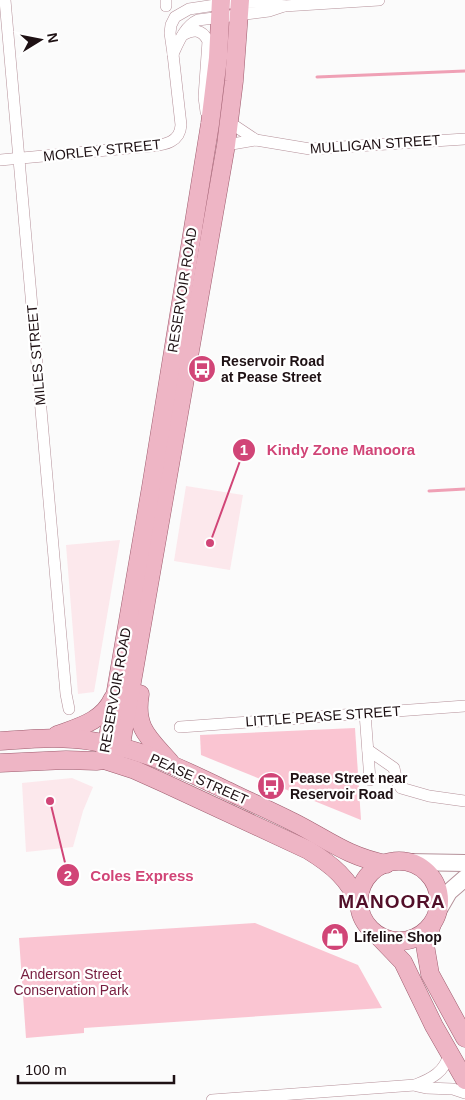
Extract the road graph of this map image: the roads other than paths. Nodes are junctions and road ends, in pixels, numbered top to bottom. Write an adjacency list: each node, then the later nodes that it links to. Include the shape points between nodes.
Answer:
1 (5, 0): 12 (street, MILES STREET)
2 (379, 0): 3 (street, MORLEY STREET, via 284,6 271,2)
3 (240, 6): 4 (street, MORLEY STREET); 7 (main road, RESERVOIR ROAD)
4 (221, 7): 5 (street, MORLEY STREET, via 194,22); 6 (street, MORLEY STREET, via 188,9 175,17 170,29); 8 (main road, RESERVOIR ROAD)
5 (183, 35): 6 (street, MORLEY STREET); 8 (street, via 198,31 208,41 204,97)
6 (174, 54): 12 (street, MORLEY STREET, via 181,125 179,136 173,141 151,146)
7 (229, 122): 10 (street, MULLIGAN STREET); 11 (main road, RESERVOIR ROAD)
8 (210, 124): 15 (main road, RESERVOIR ROAD)
9 (465, 139): 10 (street, MULLIGAN STREET, via 310,150)
10 (256, 140): 11 (street, MULLIGAN STREET)
11 (226, 145): 14 (main road, RESERVOIR ROAD)
12 (19, 158): 13 (street, MORLEY STREET); 17 (street, MILES STREET)
13 (0, 160)
14 (146, 600): 22 (main road, RESERVOIR ROAD, via 122,739); 25 (main road, via 150,635 138,713 145,733)
15 (114, 693): 20 (main road, via 108,706 94,720); 22 (main road, RESERVOIR ROAD)
16 (465, 706): 18 (street, LITTLE PEASE STREET)
17 (69, 709)
18 (365, 713): 19 (street, LITTLE PEASE STREET); 23 (street)
19 (180, 726)
20 (52, 737): 21 (main road, PEASE STREET); 22 (main road, PEASE STREET)
21 (0, 741)
22 (110, 750): 24 (main road, PEASE STREET, via 96,762); 25 (main road, PEASE STREET); 32 (main road, PEASE STREET, via 135,770 325,860 344,877)
23 (368, 750): 26 (street); 27 (street, via 394,768 397,782 404,789)
24 (0, 763)
25 (172, 764): 30 (main road, PEASE STREET, via 293,822 346,852)
26 (370, 780)
27 (465, 801)
28 (408, 862): 29 (street); 30 (main road); 33 (main road, via 425,871 433,880 438,892)
29 (465, 863)
30 (386, 864): 32 (main road, via 365,880)
31 (465, 878): 33 (street, via 449,892)
32 (360, 906): 34 (main road, via 364,920)
33 (435, 916): 34 (main road, via 423,933 405,941 386,939); 35 (main road, via 425,942 430,974)
34 (373, 931): 36 (main road, via 404,962)
35 (465, 1038)
36 (449, 1054): 37 (main road); 38 (street, via 444,1066 434,1076)
37 (465, 1080)
38 (415, 1086): 39 (street); 40 (street)
39 (465, 1093)
40 (212, 1100)

